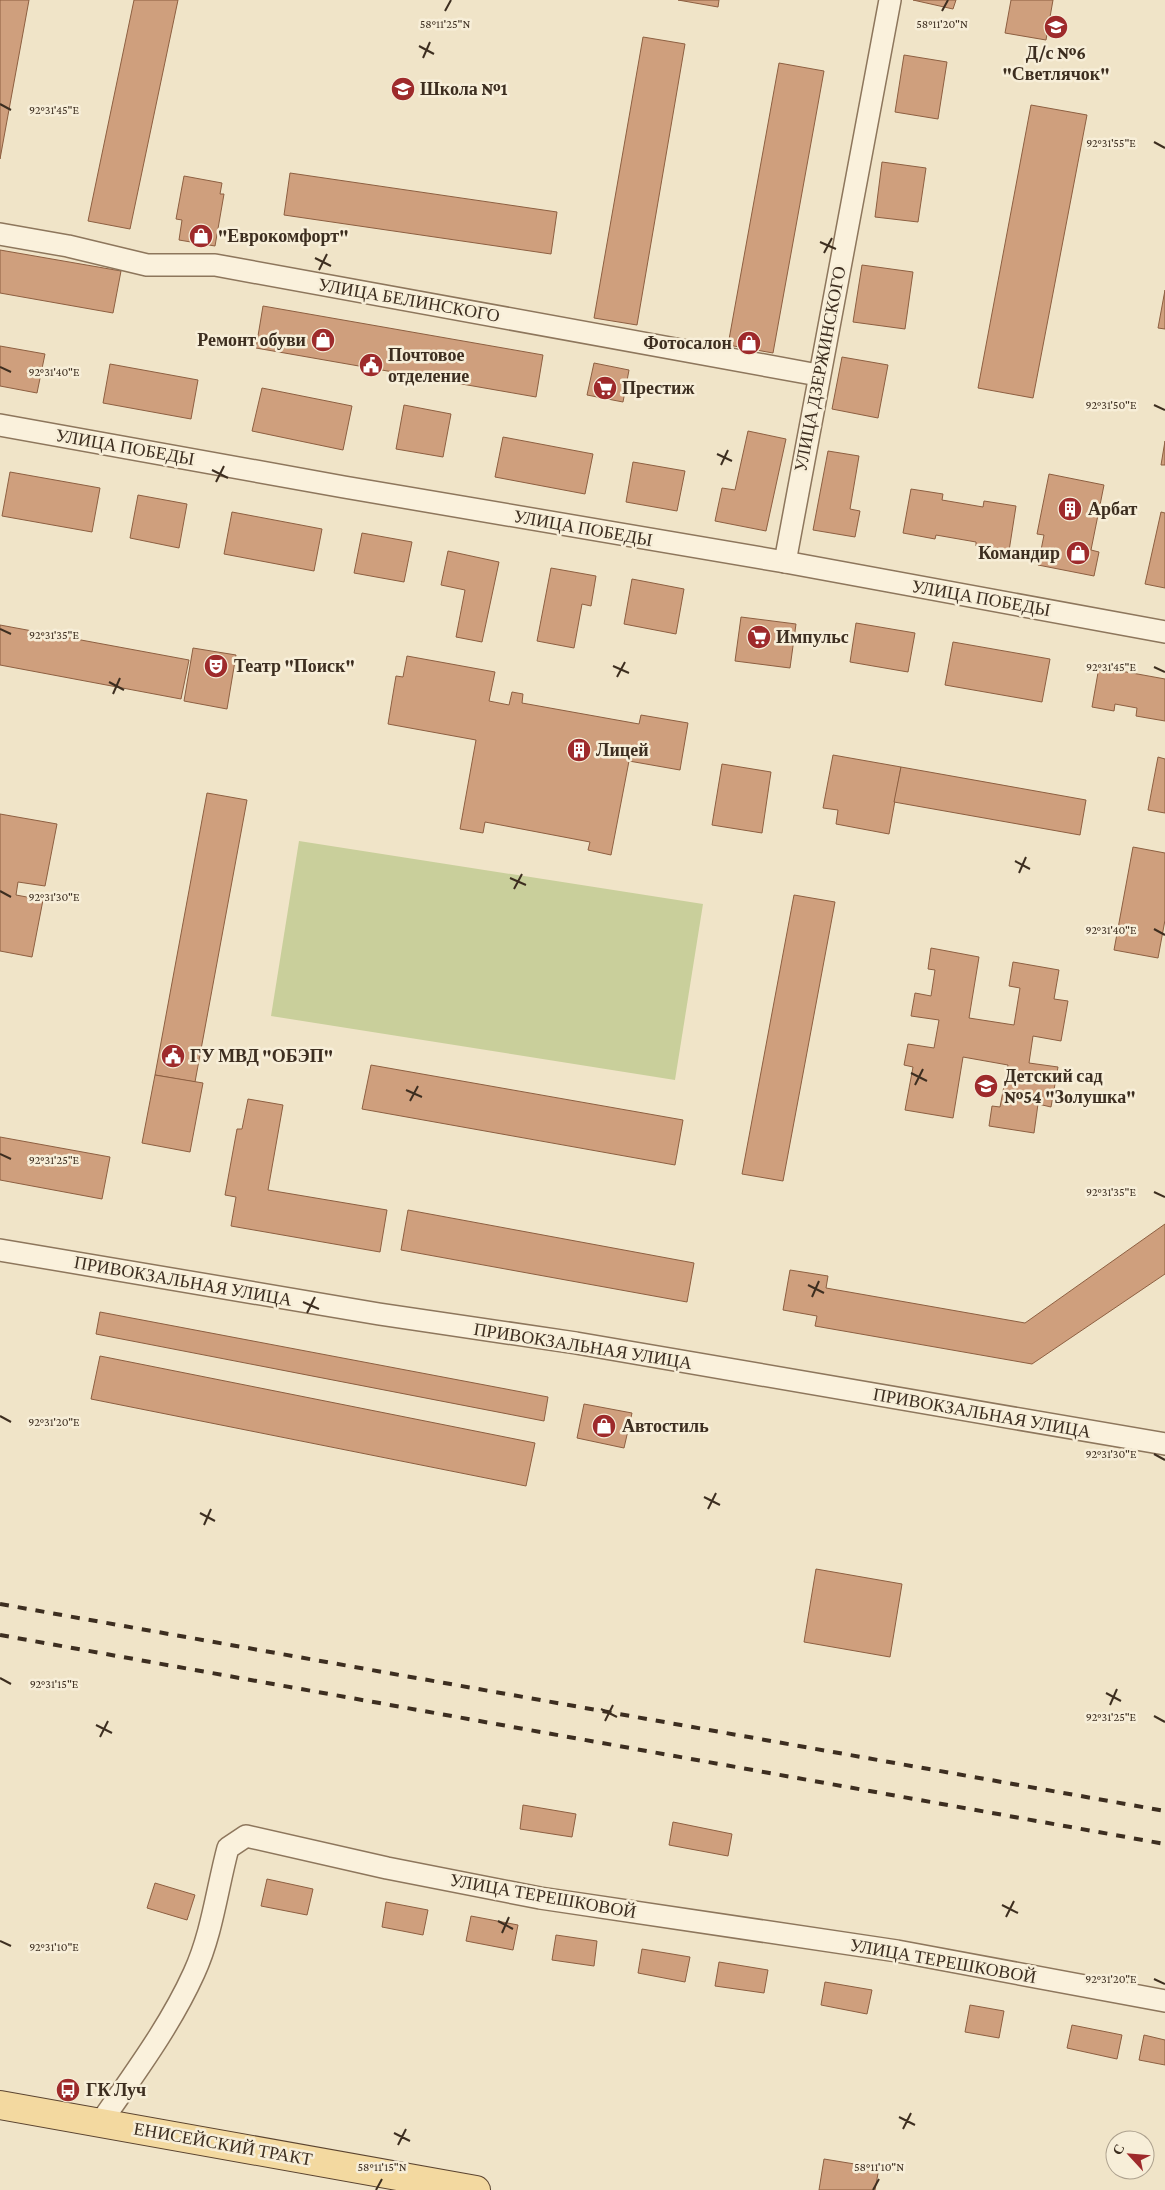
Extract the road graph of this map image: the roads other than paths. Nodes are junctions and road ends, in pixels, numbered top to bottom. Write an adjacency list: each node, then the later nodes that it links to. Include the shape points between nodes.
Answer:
1 (890, 0): 3 (street, УЛИЦА ДЗЕРЖИНСКОГО)
2 (0, 234): 3 (street, УЛИЦА БЕЛИНСКОГО, via 147,265 215,265)
3 (818, 376): 5 (street, УЛИЦА ДЗЕРЖИНСКОГО)
4 (0, 425): 5 (street, УЛИЦА ПОБЕДЫ)
5 (785, 562): 6 (street, УЛИЦА ПОБЕДЫ)
6 (1165, 632)
7 (0, 1250): 8 (street, ПРИВОКЗАЛЬНАЯ УЛИЦА, via 379,1314 576,1343)
8 (1165, 1444)
9 (1165, 2001): 11 (street, УЛИЦА ТЕРЕШКОВОЙ, via 897,1951 540,1898 246,1836 228,1848 209,1932 194,1972 149,2053)
10 (0, 2105): 11 (main road, ЕНИСЕЙСКИЙ ТРАКТ)
11 (101, 2122): 12 (main road, ЕНИСЕЙСКИЙ ТРАКТ)
12 (476, 2190)

